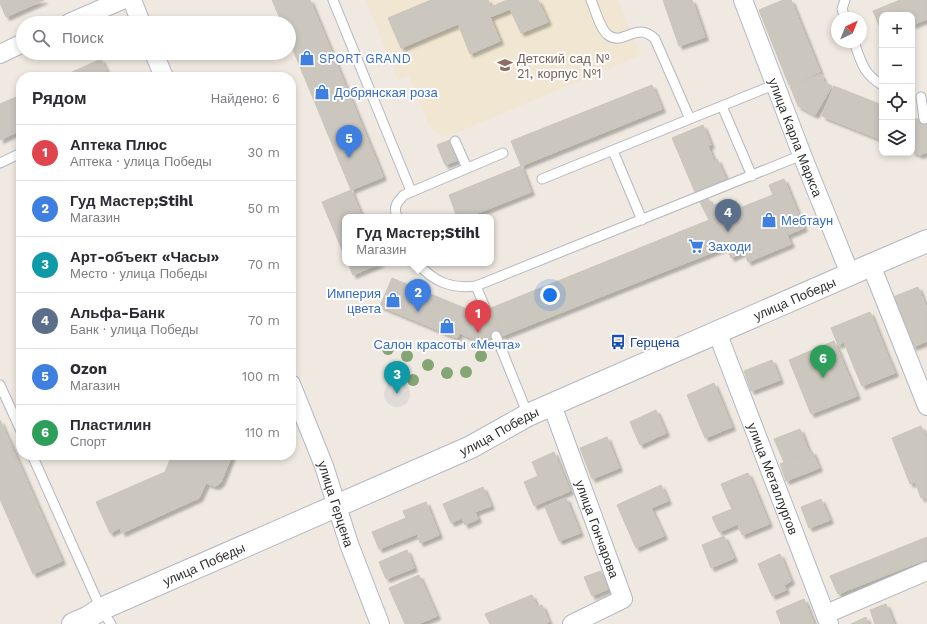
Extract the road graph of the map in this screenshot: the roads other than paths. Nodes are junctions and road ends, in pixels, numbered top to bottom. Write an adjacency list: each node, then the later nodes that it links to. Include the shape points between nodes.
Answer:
1 (122, 0): 8 (street)
2 (132, 0): 9 (street)
3 (333, 0): 30 (lane)
4 (591, 0): 19 (lane, via 607,34 614,38 644,31 655,38)
5 (743, 0): 15 (street, улица Карла Маркса)
6 (845, 0): 7 (lane)
7 (843, 12)
8 (85, 16)
9 (138, 16)
10 (16, 46): 12 (street)
11 (856, 48): 16 (lane, via 863,68)
12 (0, 54)
13 (157, 60): 14 (street)
14 (162, 72)
15 (776, 84): 18 (lane); 25 (street, улица Карла Маркса)
16 (880, 84)
17 (920, 97): 20 (lane)
18 (722, 106): 19 (lane); 28 (lane)
19 (690, 119): 22 (lane)
20 (924, 119)
21 (455, 141): 27 (lane)
22 (613, 151): 29 (lane); 32 (lane)
23 (503, 153): 27 (lane)
24 (16, 155): 26 (lane)
25 (802, 155): 28 (lane); 36 (street, улица Карла Маркса)
26 (0, 163)
27 (467, 168): 30 (lane)
28 (752, 176): 32 (lane)
29 (542, 179)
30 (411, 191): 31 (lane, via 398,201 395,207)
31 (396, 214)
32 (642, 220): 37 (lane)
33 (927, 241): 34 (street, улица Победы)
34 (871, 265): 36 (street, улица Победы); 44 (street)
35 (420, 266): 37 (lane, via 449,285)
36 (850, 274): 39 (street, улица Победы)
37 (476, 286): 38 (lane)
38 (486, 310)
39 (717, 332): 43 (street, улица Победы); 51 (street, улица Металлургов)
40 (496, 336): 45 (lane)
41 (0, 385): 46 (lane)
42 (296, 396): 48 (street, улица Герцена)
43 (552, 405): 45 (street, улица Победы); 54 (street, улица Гончарова, via 623,599)
44 (927, 406)
45 (528, 415): 48 (street, улица Победы, via 471,447)
46 (16, 421)
47 (34, 460): 50 (lane)
48 (337, 505): 50 (street, улица Победы); 53 (street, улица Герцена)
49 (927, 571): 51 (street)
50 (106, 616): 52 (street, улица Победы, via 87,618)
51 (828, 619)
52 (73, 624)
53 (380, 624)
54 (572, 624)

